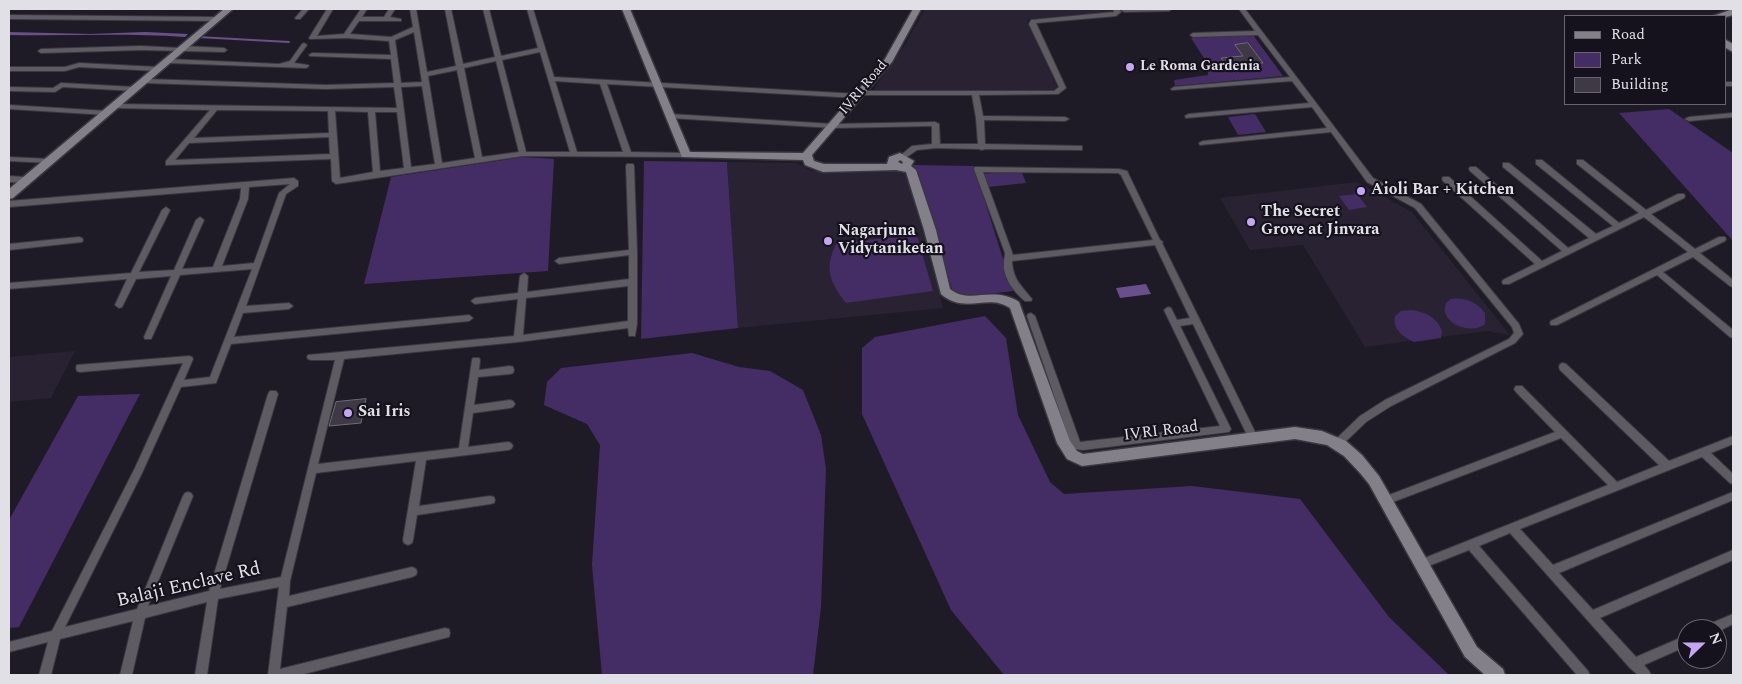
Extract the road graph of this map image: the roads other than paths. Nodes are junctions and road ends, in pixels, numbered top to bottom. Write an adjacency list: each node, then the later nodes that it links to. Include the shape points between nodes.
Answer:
1 (229, 9): 18 (main road)
2 (306, 9): 17 (street)
3 (330, 9): 27 (street)
4 (364, 9): 19 (street)
5 (392, 9): 20 (street)
6 (413, 9): 22 (street)
7 (448, 9): 38 (street)
8 (486, 9): 34 (street)
9 (530, 9): 29 (street)
10 (626, 9): 48 (main road)
11 (917, 9): 53 (main road, IVRI Road, via 889,60)
12 (1116, 9): 52 (street, via 1116,14 1033,20 1062,88 1056,93)
13 (1123, 9): 14 (street)
14 (1169, 9)
15 (1242, 9): 23 (street)
16 (9, 17): 18 (street)
17 (298, 18)
18 (216, 19): 28 (main road)
19 (358, 19): 20 (street); 25 (street)
20 (386, 19): 21 (street)
21 (399, 20)
22 (416, 28): 26 (street); 41 (street)
23 (1260, 33): 24 (street); 43 (street)
24 (1193, 35)
25 (346, 36): 26 (street); 27 (street)
26 (392, 39): 33 (street)
27 (308, 42): 36 (street)
28 (182, 49): 30 (street); 31 (street); 35 (main road)
29 (542, 49): 34 (street); 42 (street)
30 (224, 50)
31 (41, 51)
32 (312, 55): 33 (street)
33 (394, 57): 47 (street)
34 (500, 58): 38 (street); 75 (street)
35 (168, 61): 36 (street); 40 (main road)
36 (287, 65): 37 (street)
37 (306, 66)
38 (461, 67): 41 (street); 82 (street)
39 (9, 70): 40 (street, via 65,69 79,65)
40 (158, 70): 44 (main road)
41 (424, 74): 46 (street)
42 (551, 79): 45 (street); 76 (street)
43 (1294, 79): 51 (street); 54 (street)
44 (145, 80): 47 (street, via 268,86); 50 (main road)
45 (604, 82): 48 (street); 77 (street)
46 (426, 84): 47 (street); 87 (street)
47 (397, 85): 60 (street)
48 (658, 85): 53 (street); 62 (main road)
49 (9, 89): 50 (street, via 55,90 61,85)
50 (135, 89): 58 (main road)
51 (1174, 89)
52 (975, 93): 53 (street); 64 (street)
53 (859, 95): 67 (main road, IVRI Road)
54 (1313, 104): 63 (street); 68 (street)
55 (9, 107): 58 (street)
56 (216, 108): 57 (street); 58 (street); 70 (street)
57 (331, 109): 59 (street); 69 (street)
58 (111, 110): 81 (main road)
59 (371, 110): 60 (street); 92 (street)
60 (400, 110): 91 (street)
61 (1733, 115): 66 (street)
62 (670, 116): 67 (street); 78 (main road)
63 (1189, 116)
64 (980, 118): 65 (street); 73 (street)
65 (1065, 119)
66 (1689, 119)
67 (833, 126): 72 (street, via 936,124); 83 (main road, IVRI Road, via 807,154)
68 (1331, 130): 71 (street); 159 (street, via 1370,180 1418,206 1516,326 1519,334 1512,341 1371,414)
69 (333, 135): 70 (street); 79 (street)
70 (187, 141): 79 (street, via 169,163)
71 (1203, 143)
72 (936, 146): 73 (street); 86 (street, via 914,148)
73 (982, 148): 74 (street)
74 (1079, 148)
75 (523, 154): 76 (street); 82 (street)
76 (574, 154): 77 (street)
77 (628, 155): 78 (street)
78 (686, 155): 83 (main road)
79 (334, 156): 92 (street, via 336,181)
80 (9, 159): 81 (street)
81 (50, 160): 95 (main road)
82 (479, 160): 87 (street)
83 (809, 160): 86 (main road, via 823,168 892,168)
84 (1539, 162): 103 (street)
85 (1580, 162): 101 (street)
86 (899, 163): 126 (main road, via 911,170 947,293 960,300)
87 (439, 165): 91 (street)
88 (1506, 165): 104 (street)
89 (630, 166): 109 (street)
90 (1473, 169): 110 (street)
91 (408, 170): 92 (street)
92 (377, 174)
93 (1446, 179): 114 (street)
94 (9, 180): 95 (street)
95 (26, 180): 97 (main road)
96 (245, 184): 99 (street); 115 (street, via 294,180 294,186 283,193); 116 (street, via 244,199)
97 (9, 195)
98 (1681, 196): 101 (street)
99 (9, 204)
100 (166, 210): 119 (street)
101 (1646, 214): 103 (street); 111 (street)
102 (200, 220): 118 (street)
103 (1619, 227): 104 (street)
104 (1595, 238): 110 (street)
105 (1722, 239): 111 (street)
106 (79, 240): 108 (street)
107 (1159, 242): 112 (street); 112 (street, via 1124,173 1109,170 978,169); 134 (street)
108 (9, 247)
109 (633, 252): 113 (street); 121 (street)
110 (1568, 252): 114 (street)
111 (1694, 253): 117 (street); 123 (street)
112 (1010, 258): 126 (street, via 1007,261 1011,277)
113 (559, 261)
114 (1541, 265): 122 (street)
115 (257, 266): 116 (street); 130 (street)
116 (216, 270): 118 (street)
117 (1657, 271): 135 (street); 139 (street)
118 (176, 273): 119 (street); 140 (street)
119 (135, 276): 124 (street); 128 (street)
120 (524, 276): 125 (street)
121 (633, 282): 125 (street); 136 (street)
122 (1506, 282)
123 (1733, 284)
124 (9, 286)
125 (523, 295): 127 (street); 141 (street)
126 (1021, 299): 145 (main road, IVRI Road, via 1017,308)
127 (475, 301)
128 (119, 305)
129 (289, 306): 130 (street)
130 (240, 310): 142 (street)
131 (1168, 310): 137 (street)
132 (1031, 316): 145 (street)
133 (469, 318): 142 (street)
134 (1196, 320): 137 (street); 157 (street)
135 (1554, 323)
136 (633, 324): 138 (street); 141 (street)
137 (1174, 324): 145 (street, via 1226,429 1078,446)
138 (632, 334)
139 (1733, 335)
140 (148, 337)
141 (518, 338): 143 (street)
142 (228, 341): 151 (street, via 213,380)
143 (340, 356): 144 (street); 165 (street)
144 (311, 357)
145 (1040, 358): 157 (main road, IVRI Road, via 1064,444 1082,460)
146 (476, 360): 150 (street)
147 (1563, 367): 164 (street)
148 (80, 368): 151 (street, via 189,359)
149 (510, 370): 150 (street)
150 (474, 374): 155 (street)
151 (178, 384): 186 (street, via 139,470)
152 (1519, 389): 156 (street)
153 (273, 394): 181 (street)
154 (510, 404): 155 (street)
155 (468, 410): 161 (street)
156 (1563, 433): 167 (street); 171 (street)
157 (1253, 438): 159 (main road, IVRI Road, via 1314,434)
158 (1733, 440): 162 (street)
159 (1338, 443): 171 (main road, IVRI Road, via 1356,456)
160 (508, 446): 161 (street)
161 (463, 451): 163 (street)
162 (1703, 452): 164 (street); 166 (street)
163 (422, 456): 165 (street); 172 (street)
164 (1667, 466): 167 (street)
165 (312, 469): 180 (street)
166 (1733, 480)
167 (1616, 486): 173 (street)
168 (188, 496): 183 (street)
169 (1733, 496): 178 (street)
170 (490, 500): 172 (street)
171 (1385, 501): 177 (main road, IVRI Road)
172 (413, 511): 174 (street)
173 (1512, 528): 175 (street); 178 (street)
174 (408, 540)
175 (1471, 544): 177 (street); 196 (street)
176 (1733, 555): 184 (street)
177 (1421, 564): 195 (main road, IVRI Road, via 1471,652)
178 (1551, 571): 184 (street)
179 (412, 572): 182 (street)
180 (285, 581): 181 (street, Balaji Enclave Rd); 182 (street, Balaji Enclave Rd)
181 (213, 595): 183 (street, Balaji Enclave Rd); 192 (street)
182 (282, 603): 193 (street, Balaji Enclave Rd)
183 (140, 614): 186 (street, Balaji Enclave Rd); 191 (street)
184 (1592, 616): 189 (street)
185 (445, 633): 194 (street)
186 (55, 636): 188 (street, Balaji Enclave Rd); 190 (street)
187 (1677, 645): 189 (street)
188 (9, 647)
189 (1634, 664): 197 (street)
190 (45, 675)
191 (126, 675)
192 (201, 675)
193 (274, 675)
194 (279, 675)
195 (1497, 675)
196 (1584, 675)
197 (1645, 675)

